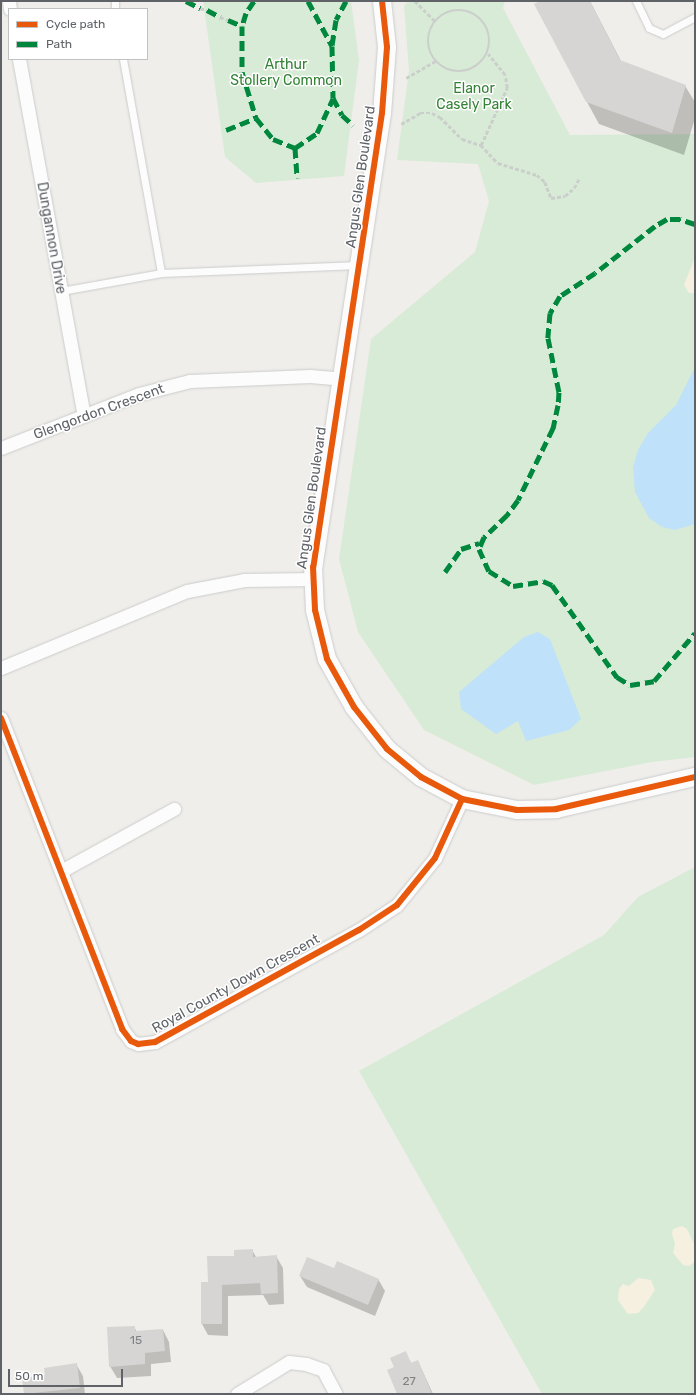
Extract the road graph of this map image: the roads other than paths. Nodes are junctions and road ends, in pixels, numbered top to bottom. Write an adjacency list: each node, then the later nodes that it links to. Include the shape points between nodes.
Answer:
1 (382, 1): 6 (street, Angus Glen Boulevard, via 387,47 386,80)
2 (636, 1): 3 (lane, via 650,28 662,34)
3 (695, 17)
4 (19, 60): 8 (street, Dungannon Drive)
5 (123, 60): 7 (lane)
6 (360, 265): 7 (lane); 9 (street, Angus Glen Boulevard)
7 (162, 273): 8 (lane)
8 (61, 291): 10 (street, Dungannon Drive)
9 (342, 379): 10 (street, Glengordon Crescent, via 310,376 190,381 139,394); 12 (street, Angus Glen Boulevard)
10 (84, 416): 11 (street, Glengordon Crescent)
11 (1, 448)
12 (313, 579): 13 (street, via 244,580 187,591); 16 (street, Angus Glen Boulevard, via 315,610 323,648 336,678 358,714 378,740 408,768)
13 (1, 668)
14 (1, 718): 18 (street, Royal County Down Crescent)
15 (695, 777): 16 (street, Angus Glen Boulevard, via 556,809 517,810)
16 (462, 799): 18 (street, Royal County Down Crescent, via 435,858 397,904 359,930 147,1044 130,1041 122,1029)
17 (174, 809): 18 (street)
18 (61, 871)
19 (237, 1394): 20 (street, via 289,1362 323,1370)
20 (336, 1394)

